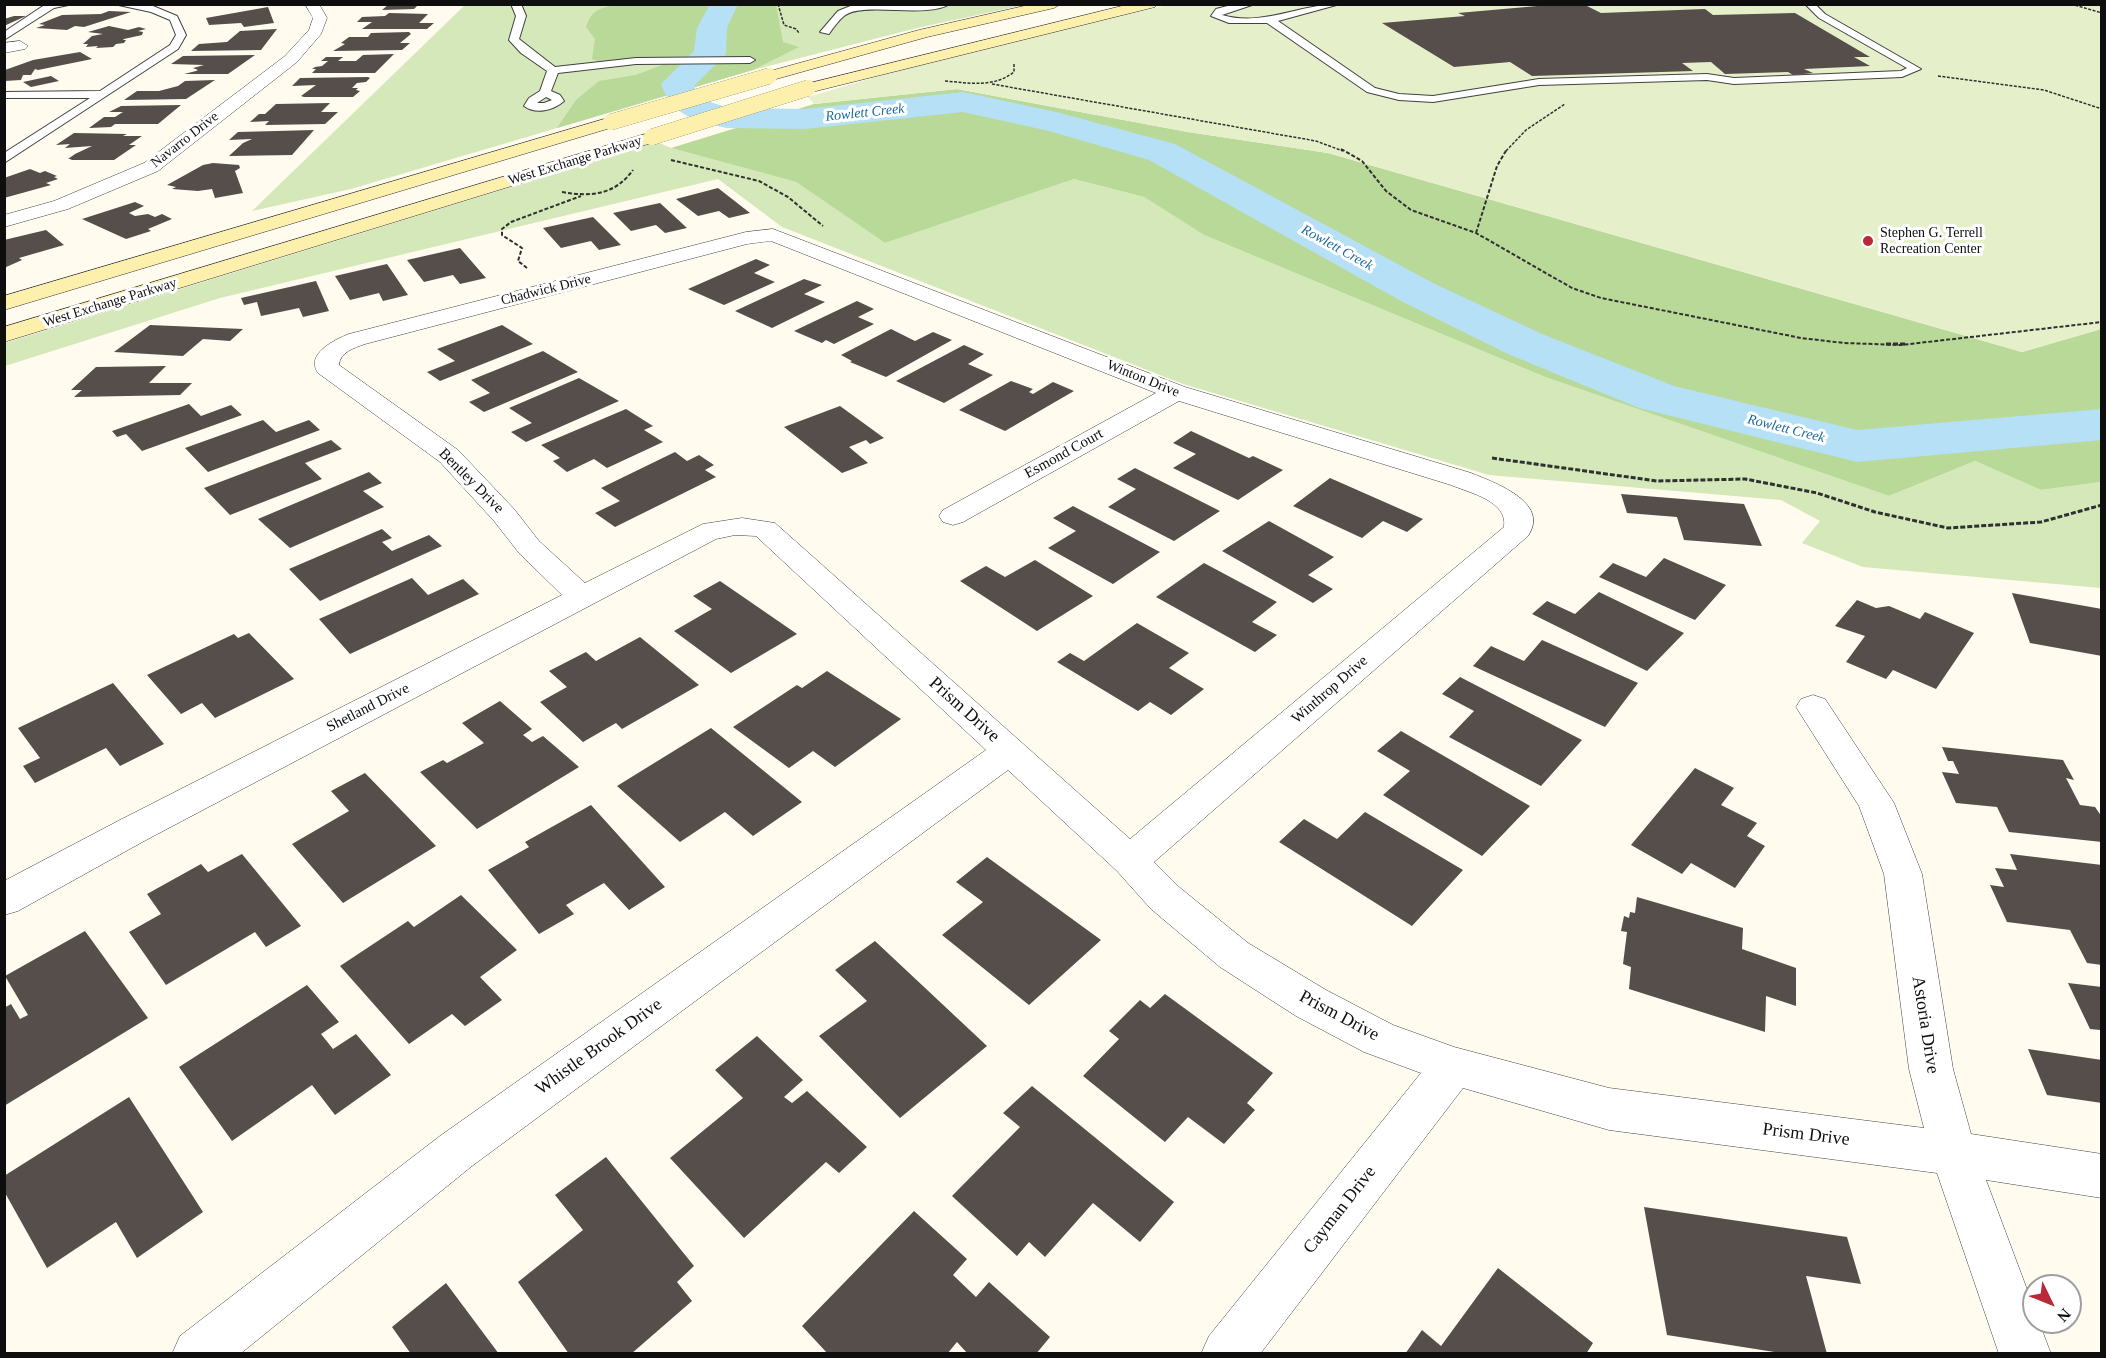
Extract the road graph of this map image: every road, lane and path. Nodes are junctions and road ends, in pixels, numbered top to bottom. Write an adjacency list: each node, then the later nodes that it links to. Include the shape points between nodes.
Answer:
1 (69, 4): 17 (lane, via 52,5)
2 (118, 4): 22 (lane, via 164,13 174,18 181,35 174,47)
3 (312, 4): 29 (street, Navarro Drive, via 320,18 316,31 291,59 151,167 61,205)
4 (516, 4): 19 (lane, via 520,16 514,40)
5 (778, 4): 16 (path, via 784,25 800,32)
6 (946, 4): 15 (lane, via 853,8 841,13)
7 (1054, 4): 30 (main road, West Exchange Parkway, bridge, via 924,33 769,76)
8 (1150, 4): 33 (main road, West Exchange Parkway, bridge, via 808,88)
9 (1251, 4): 14 (lane, via 1219,11 1216,16 1253,23)
10 (1336, 4): 14 (lane)
11 (1809, 4): 14 (lane, via 1822,16 1916,69 1902,74 1734,81 1707,77 1539,82 1434,99 1399,97 1371,90)
12 (2071, 4): 13 (path)
13 (2102, 13)
14 (1268, 19)
15 (825, 32)
16 (799, 35)
17 (4, 37)
18 (750, 60): 19 (lane, via 621,62)
19 (553, 70): 21 (lane)
20 (992, 84): 36 (path, via 1316,141 1340,149 1362,161 1398,202 1412,210 1476,233 1572,288 1601,298 1844,343 1901,345)
21 (545, 93)
22 (105, 94): 23 (lane); 24 (lane)
23 (4, 95)
24 (4, 159)
25 (661, 160): 31 (path, via 759,181 788,197)
26 (635, 168): 28 (path, via 619,186)
27 (558, 191): 28 (path)
28 (582, 195): 34 (path, via 511,222 501,232 522,248 520,264)
29 (4, 221)
30 (274, 223): 33 (main road); 35 (main road, West Exchange Parkway)
31 (826, 228)
32 (768, 234): 34 (street, Chadwick Drive); 39 (street, Winton Drive, via 792,240)
33 (305, 243): 37 (main road, West Exchange Parkway)
34 (554, 288): 38 (street, Chadwick Drive, via 357,339)
35 (4, 303)
36 (2102, 322)
37 (4, 335)
38 (328, 356): 45 (street, Bentley Drive, via 327,368 449,456 529,547)
39 (1176, 392): 42 (street, Winton Drive, via 1461,479 1504,499); 43 (street, Esmond Court)
40 (1483, 457): 41 (path, via 1657,481 1745,479 1817,493 1886,515 1948,528 2041,522)
41 (2102, 505)
42 (1519, 514): 48 (street, Winthrop Drive, via 1518,530)
43 (953, 516)
44 (736, 525): 45 (street, Shetland Drive, via 706,533); 47 (street, Prism Drive, via 765,529)
45 (582, 597): 49 (street, Shetland Drive)
46 (1813, 707): 51 (street, Astoria Drive, via 1876,803 1903,874 1931,1069)
47 (1009, 751): 48 (street, Prism Drive); 53 (street, Whistle Brook Drive, via 456,1151)
48 (1130, 861): 50 (street, Prism Drive, via 1165,898 1244,961 1311,1004 1379,1039)
49 (4, 900)
50 (1454, 1066): 51 (street, Prism Drive, via 1609,1109); 54 (street, Cayman Drive)
51 (1953, 1153): 52 (street, Prism Drive); 55 (street, Astoria Drive)
52 (2102, 1176)
53 (198, 1353)
54 (1227, 1353)
55 (2025, 1353)

